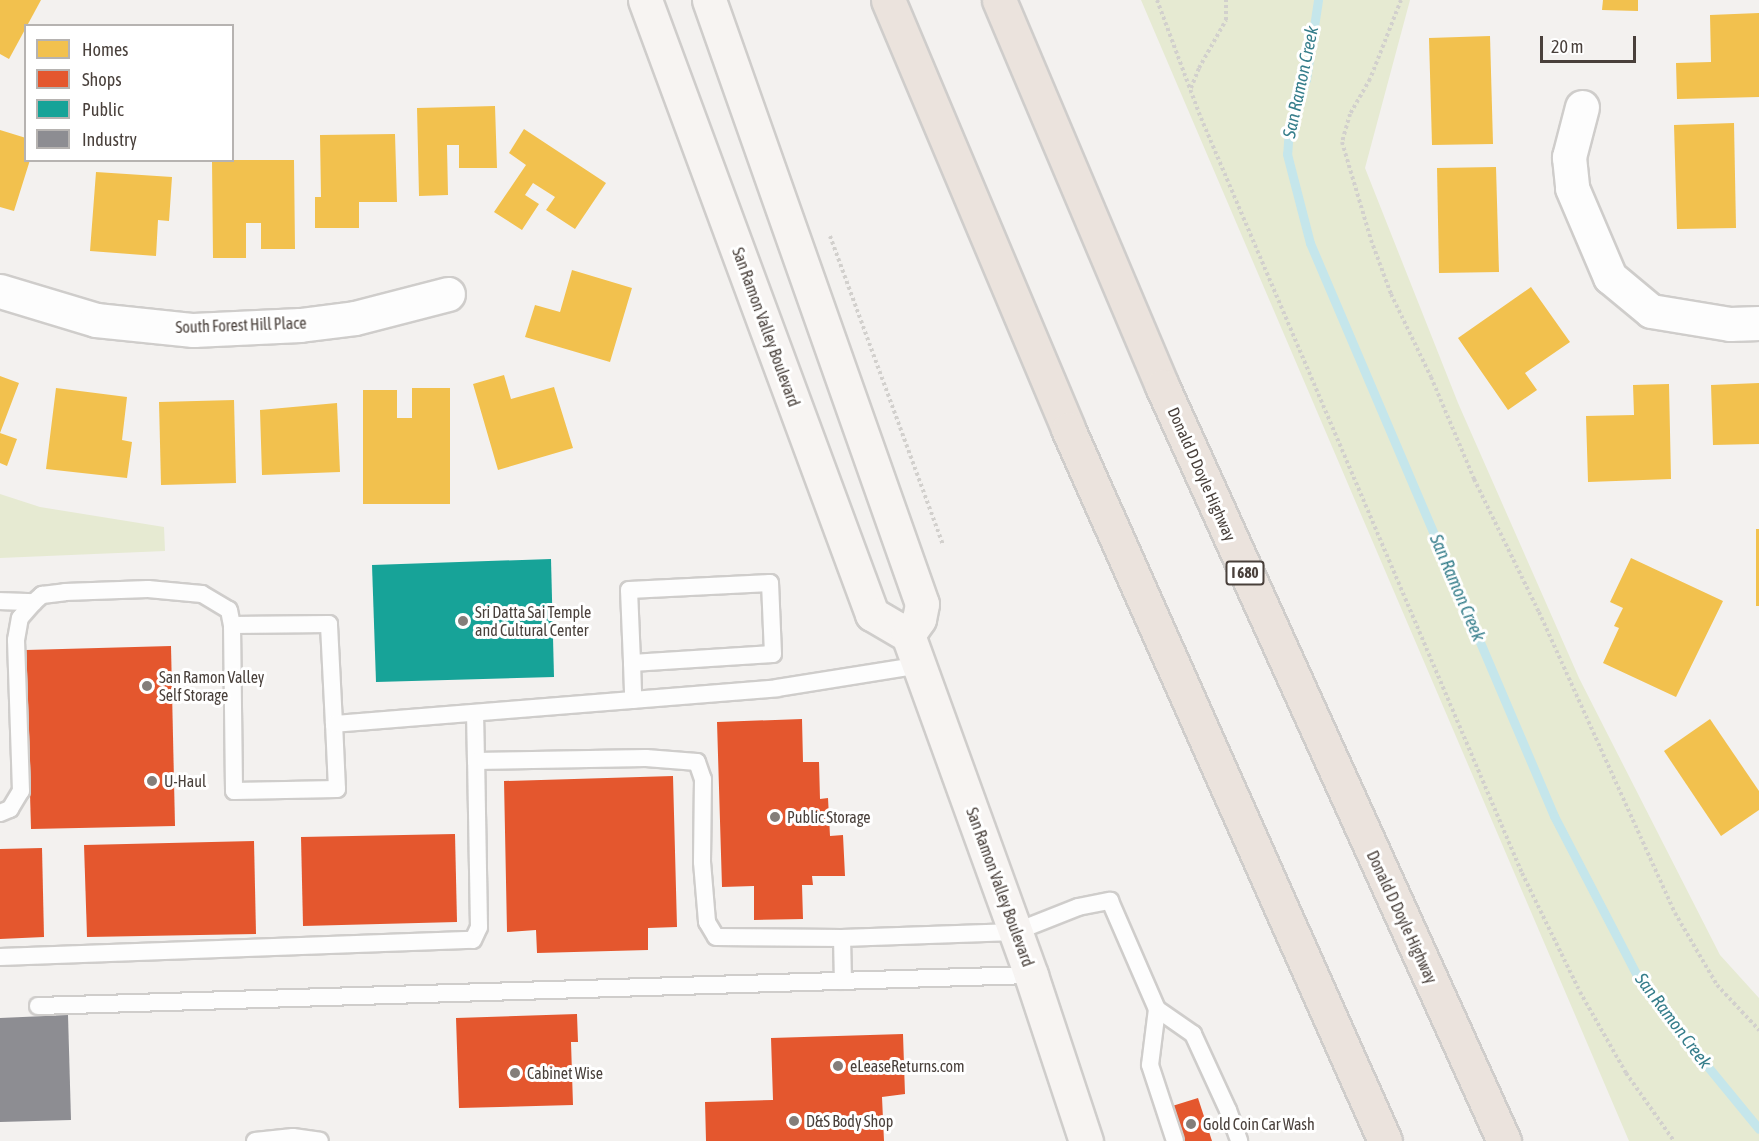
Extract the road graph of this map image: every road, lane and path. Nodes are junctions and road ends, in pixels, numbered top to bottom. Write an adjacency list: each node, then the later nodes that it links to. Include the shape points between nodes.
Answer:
1 (645, 0): 18 (main road, San Ramon Valley Boulevard, via 872,614)
2 (709, 0): 18 (main road, via 922,604 919,619)
3 (888, 0): 39 (highway, via 1068,429)
4 (999, 0): 40 (highway, Donald D Doyle Highway / I 680, via 1162,386)
5 (1157, 0): 8 (path)
6 (1226, 0): 8 (path, via 1226,20)
7 (1401, 0): 33 (path, via 1370,79 1350,114 1342,142 1371,240 1391,294 1474,479 1539,612 1675,913 1717,985)
8 (1191, 88): 41 (path, via 1522,873 1580,992 1626,1073)
9 (1582, 107): 13 (street, via 1569,157 1572,188 1610,276 1650,311 1730,324)
10 (829, 234): 14 (path)
11 (0, 291): 12 (street, South Forest Hill Place, via 96,320 193,330 355,318)
12 (448, 294)
13 (1759, 323)
14 (943, 545)
15 (0, 601): 16 (lane)
16 (34, 602): 17 (lane, via 42,595 65,592 148,589 202,594 230,610); 25 (lane, via 20,618 16,640 21,791 10,809)
17 (232, 625): 23 (lane, via 328,624); 23 (lane, via 234,791 338,789)
18 (908, 635): 20 (main road, San Ramon Valley Boulevard)
19 (632, 663): 19 (lane, via 773,654 770,583 629,590); 21 (lane)
20 (920, 665): 21 (lane, via 777,688); 26 (main road, San Ramon Valley Boulevard)
21 (633, 700): 22 (lane)
22 (475, 712): 23 (lane); 24 (lane)
23 (334, 724)
24 (476, 761): 27 (lane, via 646,758 697,762 703,779 702,862 707,922 716,937); 28 (lane, via 479,927 473,940)
25 (0, 813)
26 (1016, 932): 27 (lane); 29 (main road, San Ramon Valley Boulevard); 32 (lane, via 1077,907 1110,901)
27 (842, 938): 30 (lane)
28 (0, 957)
29 (1031, 975): 30 (lane); 36 (main road, San Ramon Valley Boulevard)
30 (843, 981): 31 (lane)
31 (38, 1006)
32 (1156, 1009): 37 (lane, via 1150,1065); 38 (lane, via 1193,1034)
33 (1759, 1030)
34 (255, 1141): 35 (lane, via 293,1137)
35 (320, 1141)
36 (1086, 1141)
37 (1175, 1141)
38 (1239, 1141)
39 (1385, 1141)
40 (1504, 1141)
41 (1674, 1141)

